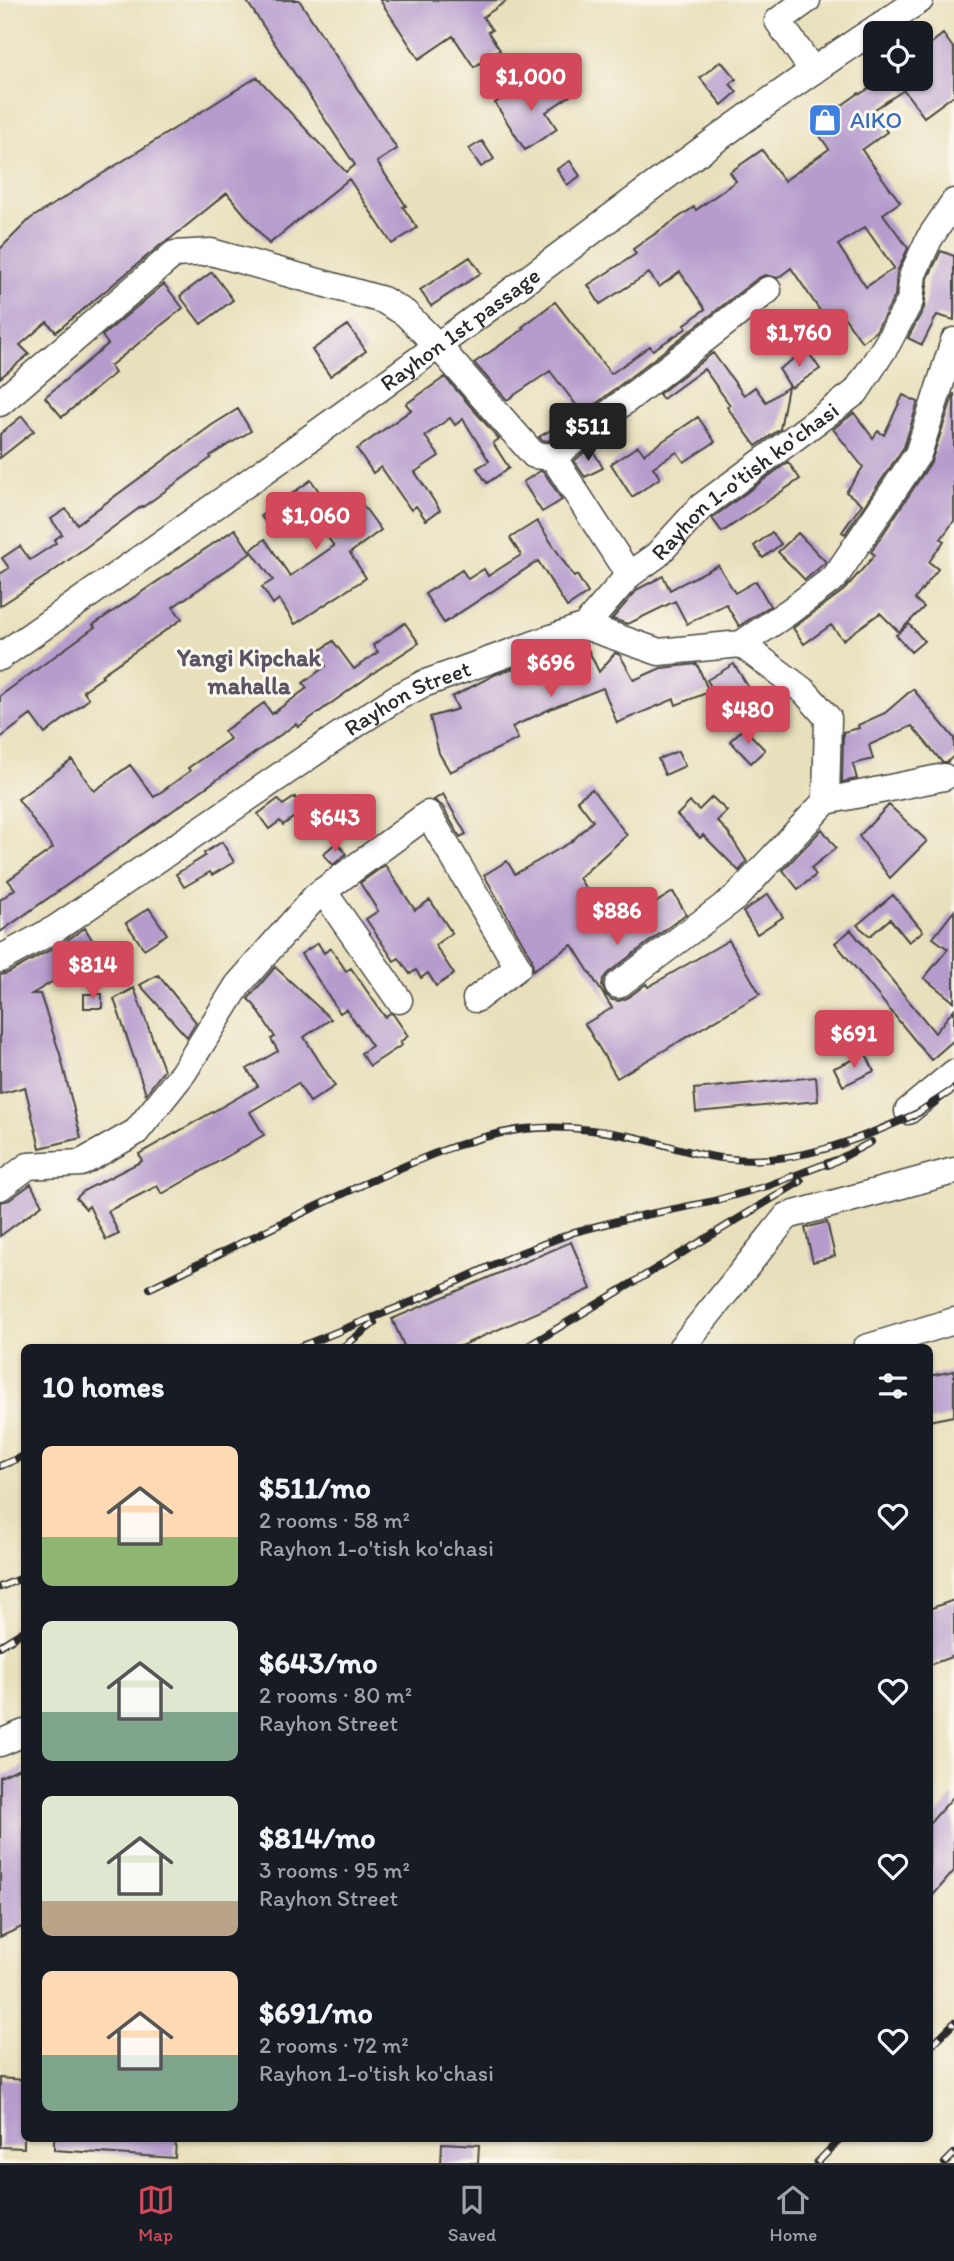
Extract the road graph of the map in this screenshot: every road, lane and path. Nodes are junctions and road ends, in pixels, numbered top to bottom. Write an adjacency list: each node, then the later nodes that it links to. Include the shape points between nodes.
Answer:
1 (807, 0): 3 (street, via 778,21)
2 (920, 0): 3 (street, Rayhon 1st passage)
3 (813, 71): 7 (street, Rayhon 1st passage)
4 (954, 202): 10 (street, Rayhon 1-o'tish ko'chasi, via 929,239 904,312 856,392 701,507 657,555)
5 (768, 289): 9 (street)
6 (954, 341): 12 (street, via 918,454 835,577)
7 (438, 346): 8 (street, via 405,313 383,300 211,252 174,254); 9 (street, via 534,455); 13 (street, Rayhon 1st passage)
8 (0, 403)
9 (553, 457): 10 (street, Rayhon 1-o'tish ko'chasi)
10 (629, 575): 11 (street, Rayhon 1-o'tish ko'chasi)
11 (584, 626): 12 (street, via 659,652); 17 (street, Rayhon Street, via 461,669 398,697 55,929)
12 (740, 644): 15 (street, via 806,692 828,718)
13 (0, 657)
14 (944, 777): 15 (street)
15 (826, 801): 18 (street, via 736,897)
16 (323, 891): 19 (street, via 428,814 518,967); 20 (street); 24 (street, via 238,985 183,1073 136,1132 80,1163 28,1166)
17 (0, 959)
18 (618, 985)
19 (476, 999)
20 (399, 1000)
21 (954, 1073): 22 (street)
22 (908, 1111)
23 (954, 1171): 26 (street, via 787,1216)
24 (0, 1187)
25 (954, 1321): 27 (street)
26 (684, 1344)
27 (879, 1344)
28 (21, 1734): 29 (street)
29 (0, 1743)

